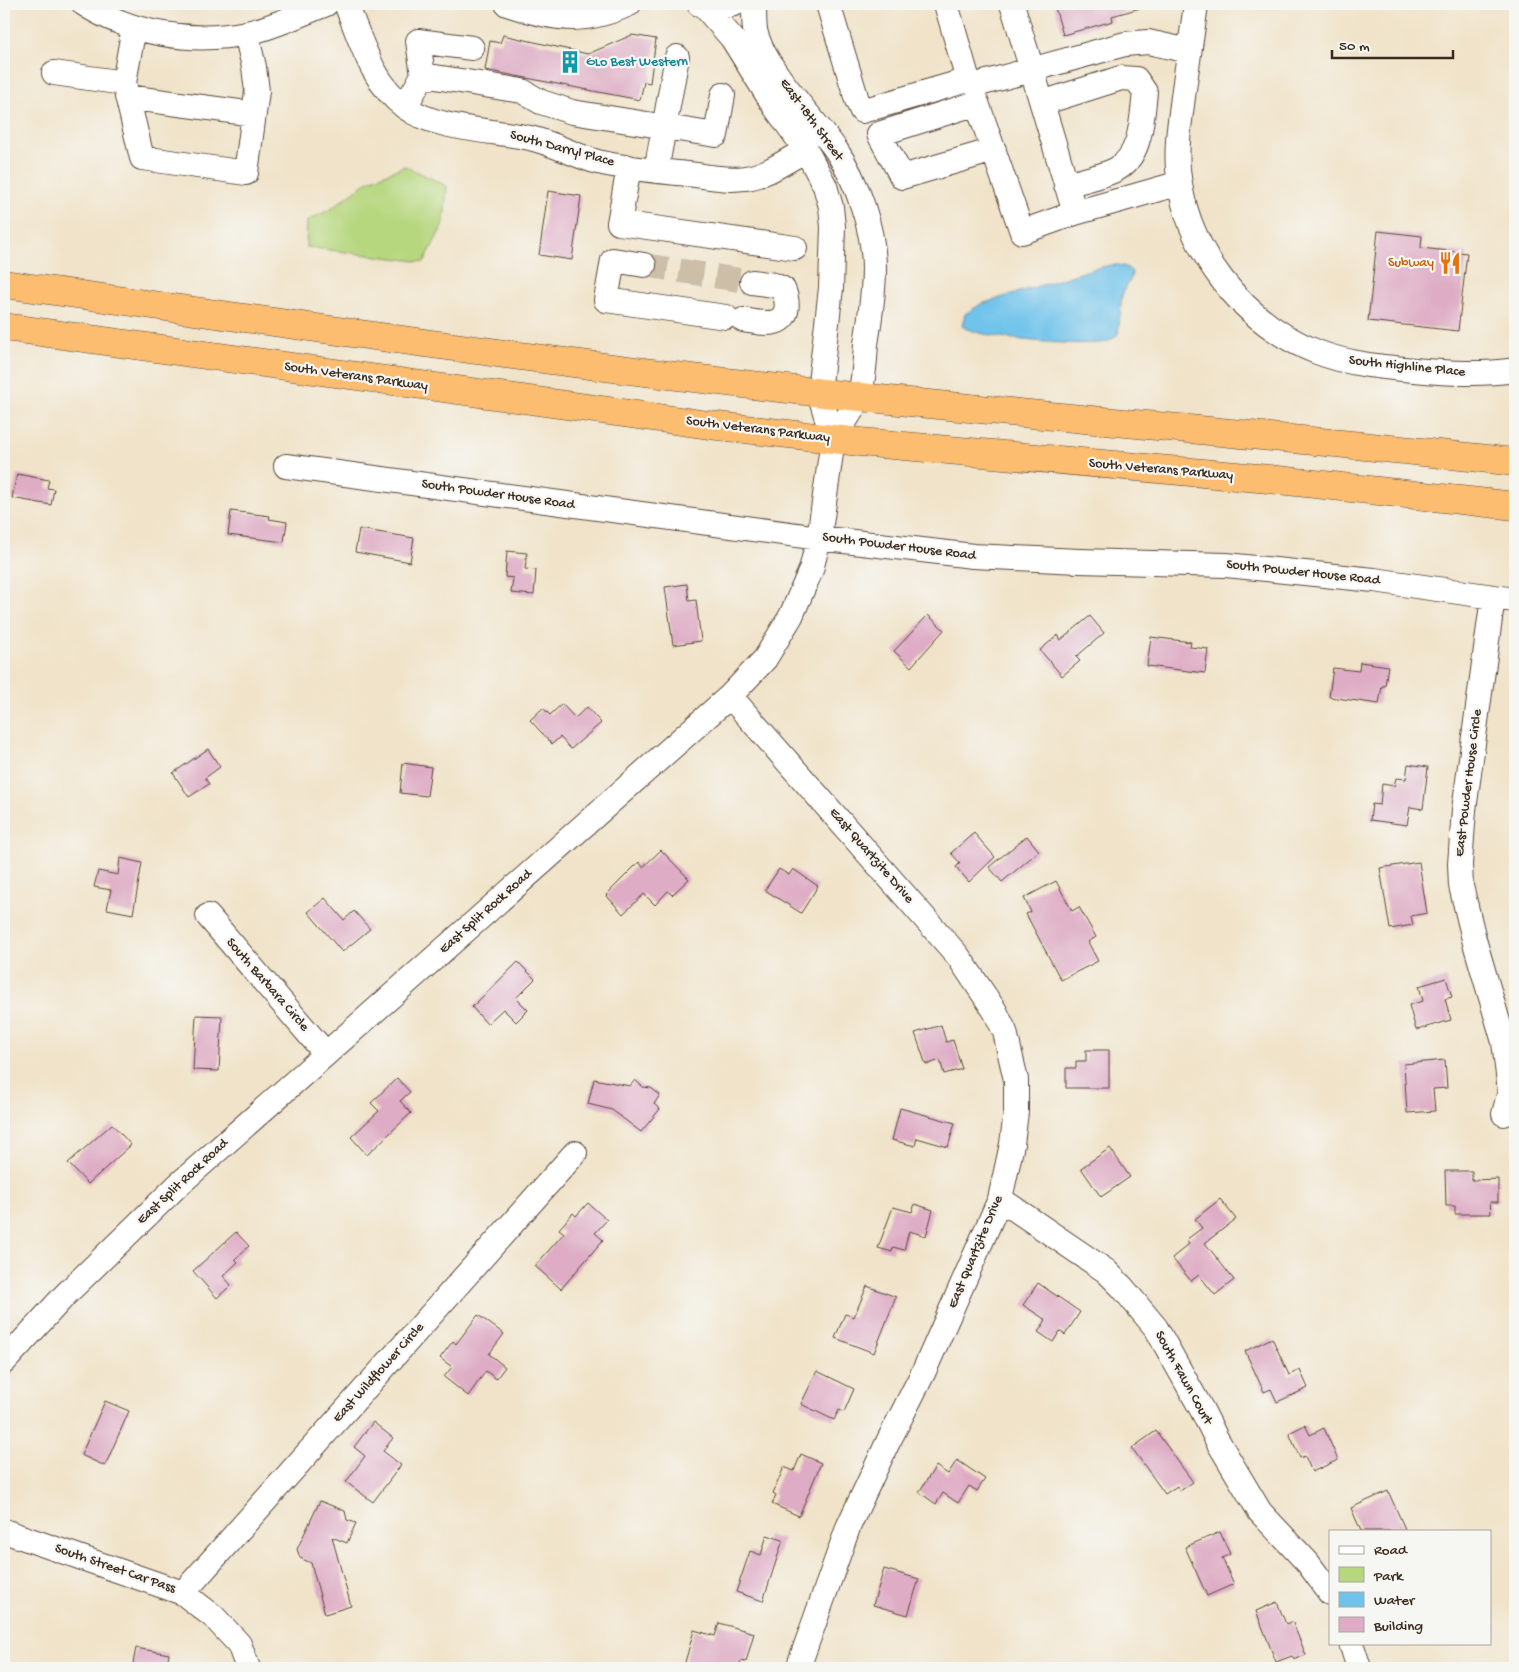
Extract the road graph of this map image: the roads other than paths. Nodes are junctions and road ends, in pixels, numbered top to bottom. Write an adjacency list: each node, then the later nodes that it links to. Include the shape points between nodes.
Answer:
1 (84, 4): 14 (street)
2 (326, 4): 15 (street)
3 (346, 4): 26 (street, South Darryl Place, via 380,81)
4 (507, 4): 5 (street, via 556,18 596,16)
5 (629, 4)
6 (734, 4): 13 (street, East 18th Street, via 720,7)
7 (754, 4): 47 (street, East 18th Street, via 755,31 763,51 837,152 857,190 867,221 874,274)
8 (828, 4): 27 (street)
9 (946, 4): 22 (street)
10 (1012, 4): 19 (street)
11 (1188, 4): 16 (street)
12 (1196, 4): 16 (street, South Highline Place)
13 (702, 5): 31 (street, East 18th Street, via 732,38)
14 (134, 28): 15 (street, via 194,37); 23 (street)
15 (246, 33): 28 (street, via 257,91)
16 (1190, 47): 19 (street, via 1148,42 1125,44); 35 (street, South Highline Place, via 1178,134)
17 (472, 48): 21 (street, via 418,41)
18 (678, 57): 29 (street)
19 (1033, 69): 22 (street); 25 (street)
20 (54, 73): 23 (street)
21 (423, 75): 26 (street); 29 (street, via 522,91 541,102 572,112)
22 (974, 89): 27 (street); 30 (street); 32 (street)
23 (126, 90): 28 (street); 28 (street, via 142,158 246,173)
24 (723, 95): 29 (street, via 716,135)
25 (1042, 103): 36 (street); 36 (street, via 1120,78 1136,79 1145,92 1140,134 1130,157 1116,170)
26 (405, 107): 33 (street, South Darryl Place, via 438,122 531,138 597,162)
27 (862, 111): 30 (street)
28 (254, 114)
29 (664, 128): 34 (street)
30 (879, 134): 32 (street, via 902,177)
31 (806, 150): 34 (street, South Darryl Place, via 758,176 728,179); 46 (street, East 18th Street, via 825,186 834,227 831,288)
32 (994, 150): 37 (street, via 1022,232)
33 (630, 167): 34 (street, South Darryl Place); 38 (street)
34 (656, 170)
35 (1180, 183): 37 (street); 45 (street, South Highline Place, via 1196,236 1220,278 1252,312 1295,341 1338,359 1386,367 1466,374)
36 (1066, 185): 37 (street)
37 (1074, 213)
38 (619, 223): 39 (street); 40 (street)
39 (795, 248)
40 (613, 260): 41 (street); 42 (street, via 606,300 776,322 787,308 783,289)
41 (644, 265)
42 (752, 282)
43 (4, 284): 46 (highway, via 580,363)
44 (4, 327): 48 (highway, South Veterans Parkway, via 567,406)
45 (1515, 370)
46 (819, 392): 47 (highway); 48 (street, East Split Rock Road)
47 (859, 396): 48 (street, East 18th Street); 49 (highway)
48 (833, 439): 51 (highway, South Veterans Parkway, via 1269,479); 52 (street, East Split Rock Road)
49 (1515, 462)
50 (286, 466): 52 (street, South Powder House Road)
51 (1515, 506)
52 (819, 538): 53 (street, South Powder House Road, via 972,556 1235,565); 54 (street, East Split Rock Road, via 811,570 791,616 765,659)
53 (1504, 598): 57 (street, East Powder House Circle, via 1464,810 1460,864 1461,886 1475,943 1504,1042 1510,1091)
54 (730, 696): 56 (street, East Split Rock Road); 59 (street, East Quartzite Drive, via 958,956 995,1011 1005,1032 1016,1080 1012,1144)
55 (208, 916): 56 (street, South Barbara Circle)
56 (326, 1054): 60 (street, East Split Rock Road, via 177,1186 65,1295)
57 (1504, 1114)
58 (575, 1153): 63 (street, East Wildflower Circle)
59 (1000, 1199): 62 (street, South Fawn Court, via 1106,1271 1122,1287 1156,1328 1260,1512 1308,1563); 66 (street, East Quartzite Drive, via 924,1372 849,1525)
60 (4, 1362)
61 (4, 1531): 63 (street, South Street Car Pass)
62 (1329, 1592)
63 (183, 1593): 65 (street, South Street Car Pass, via 214,1616 239,1644)
64 (1351, 1644): 67 (street)
65 (248, 1668)
66 (798, 1668)
67 (1359, 1668)

